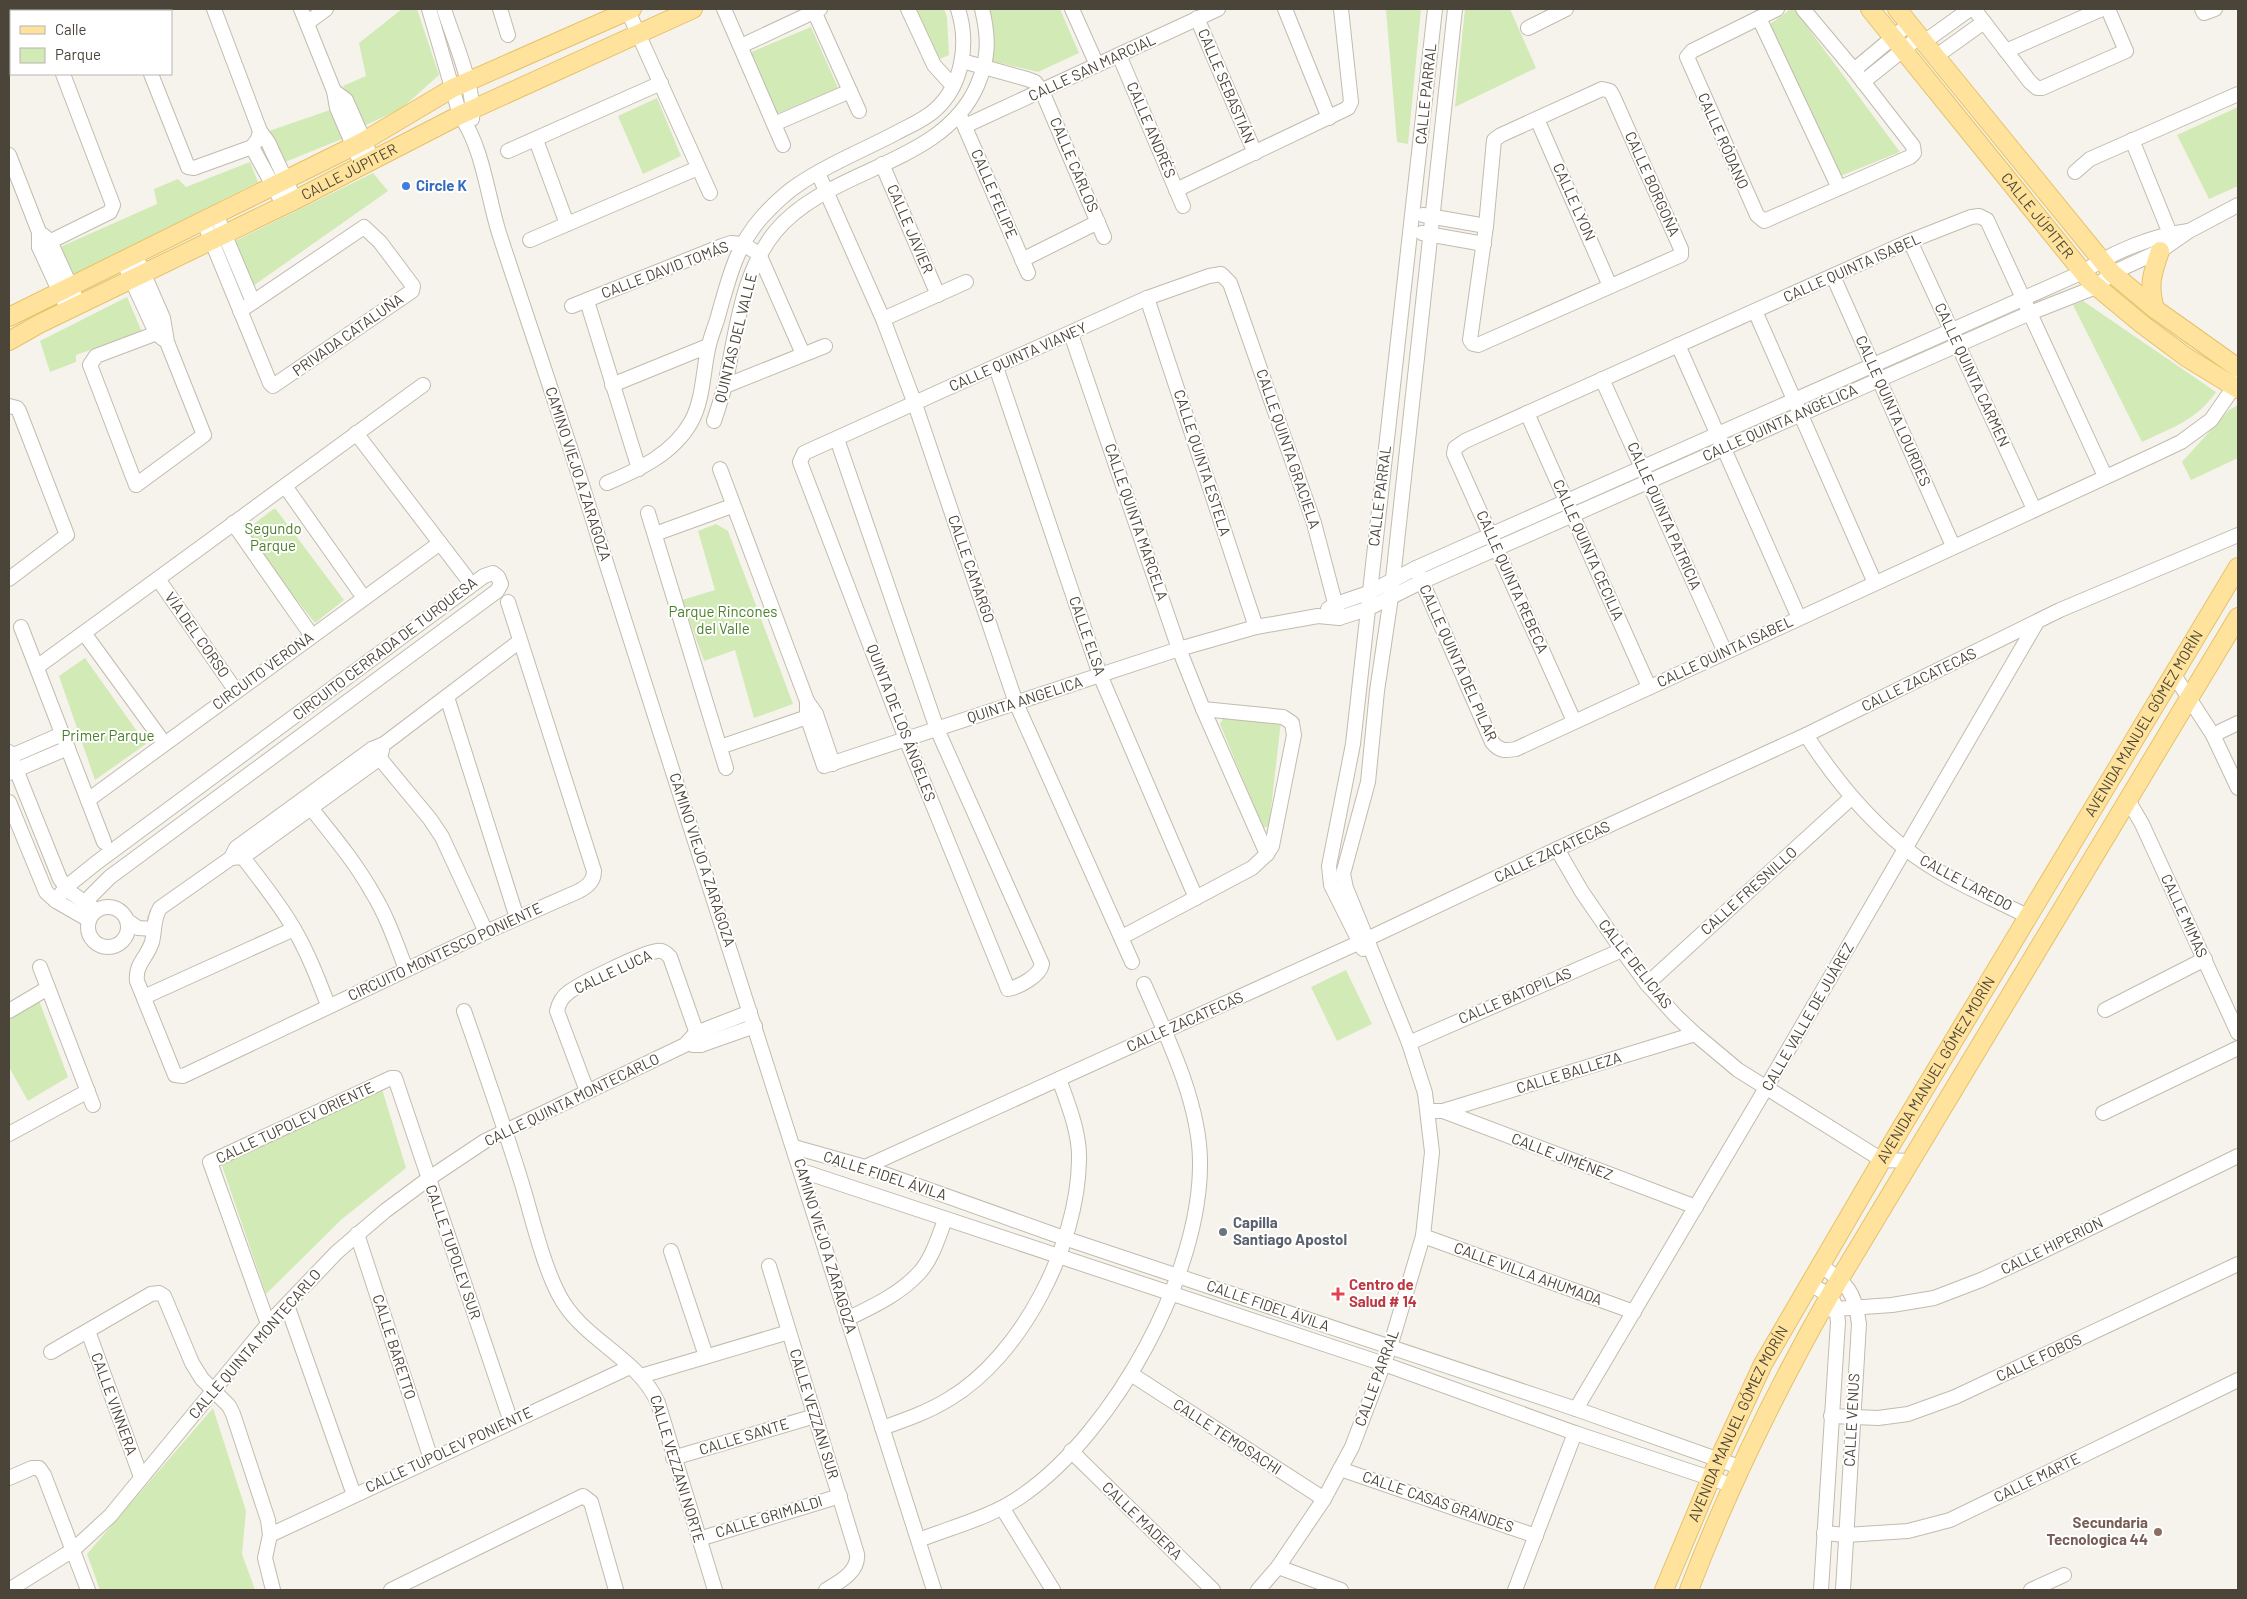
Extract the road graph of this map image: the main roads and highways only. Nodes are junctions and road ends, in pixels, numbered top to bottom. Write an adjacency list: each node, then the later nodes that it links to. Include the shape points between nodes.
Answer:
1 (629, 9): 7 (main road, CALLE JÚPITER, via 460,85 359,144)
2 (693, 9): 8 (main road, CALLE JÚPITER, via 467,112)
3 (1870, 9): 10 (main road, CALLE JÚPITER, via 2096,287 2186,357)
4 (1897, 9): 6 (main road, CALLE JÚPITER, via 2107,267)
5 (2168, 242): 6 (main road, via 2151,282 2150,294)
6 (2155, 309): 9 (main road, CALLE JÚPITER)
7 (9, 317)
8 (9, 341)
9 (2238, 368)
10 (2237, 386)
11 (2238, 566): 13 (main road, AVENIDA MANUEL GÓMEZ MORÍN, via 1763,1364)
12 (2238, 617): 14 (main road, AVENIDA MANUEL GÓMEZ MORÍN, via 1840,1279 1830,1304 1776,1393)
13 (1664, 1590)
14 (1689, 1590)

